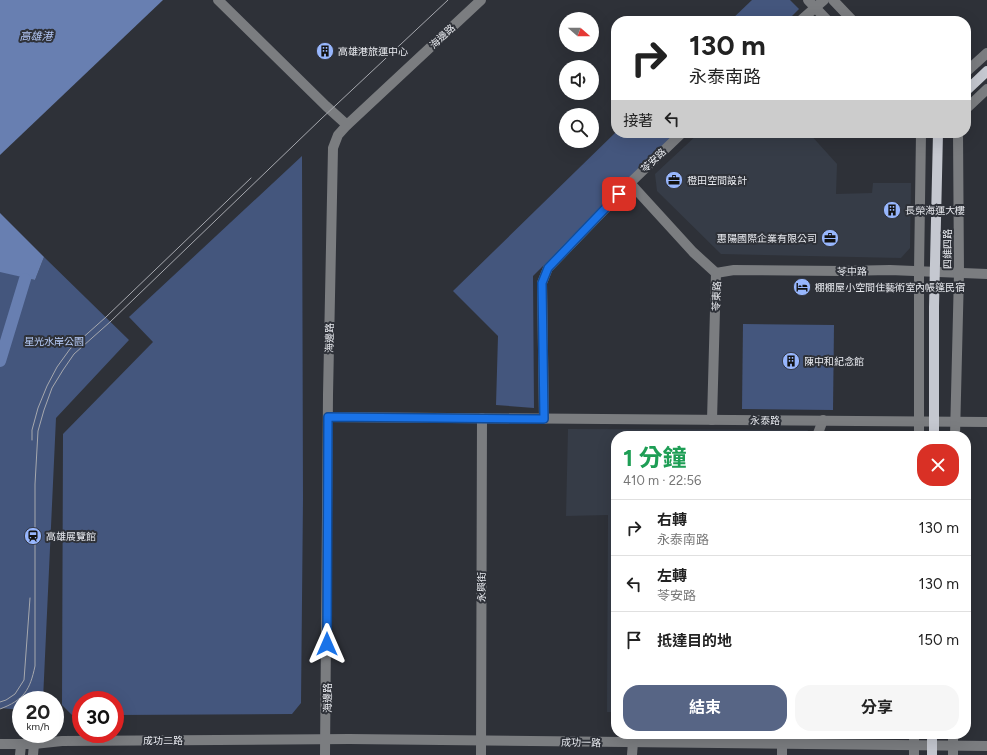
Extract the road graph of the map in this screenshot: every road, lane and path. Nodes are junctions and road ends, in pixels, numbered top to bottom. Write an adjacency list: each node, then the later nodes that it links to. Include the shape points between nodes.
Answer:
1 (218, 0): 16 (street)
2 (481, 0): 16 (street, 海邊路)
3 (808, 0): 6 (street)
4 (824, 0): 6 (street)
5 (833, 0): 9 (street)
6 (816, 8): 7 (street); 8 (street)
7 (806, 16)
8 (823, 16)
9 (848, 16)
10 (987, 53): 11 (street)
11 (971, 67)
12 (987, 71): 13 (main road)
13 (971, 86)
14 (987, 89): 15 (street)
15 (971, 104)
16 (347, 125): 27 (street, 海邊路, via 338,135 333,148 332,163)
17 (677, 138): 21 (street, 苓安路)
18 (921, 138): 22 (street)
19 (938, 138): 23 (main road, 四維四路)
20 (958, 138): 25 (street, 四維四路)
21 (630, 183): 24 (street, 苓東路, via 693,252); 29 (street, 苓安路, via 548,268 542,283)
22 (918, 271): 23 (street, 苓中路); 24 (street, 苓中路, via 734,270); 32 (street)
23 (934, 272): 25 (street, 苓中路); 33 (main road, 四維四路)
24 (716, 273): 30 (street, 苓東路)
25 (959, 273): 26 (street, 苓中路); 34 (street, 四維四路)
26 (987, 274)
27 (328, 417): 28 (street, 永泰路); 44 (street, 海邊路)
28 (482, 418): 29 (street, 永泰路); 45 (street, 永興街)
29 (544, 419): 30 (street, 永泰路)
30 (712, 420): 31 (street, 永泰路)
31 (823, 420): 32 (street, 永泰路); 36 (street)
32 (919, 421): 33 (street, 永泰路); 37 (street)
33 (934, 421): 34 (street, 永泰路); 38 (main road, 四維四路)
34 (955, 422): 35 (street, 永泰路); 39 (street, 四維四路)
35 (987, 422)
36 (819, 431)
37 (919, 431)
38 (934, 431)
39 (955, 431)
40 (782, 739): 46 (street, 成功一路); 51 (street, 成功一路); 58 (street)
41 (914, 739): 51 (street)
42 (932, 739): 52 (main road)
43 (953, 739): 53 (street)
44 (326, 740): 45 (street, 成功一路); 48 (street, 成功二路, via 62,741); 55 (street, 海邊路)
45 (481, 741): 46 (street, 成功一路); 56 (street, 永興街)
46 (632, 742): 57 (street)
47 (0, 744): 50 (street, 成功二路)
48 (34, 744): 50 (street, 成功二路); 54 (street)
49 (987, 746): 53 (street)
50 (20, 750)
51 (914, 750): 52 (street, 成功一路)
52 (932, 750): 53 (street)
53 (953, 750)
54 (33, 755)
55 (325, 755)
56 (481, 755)
57 (632, 755)
58 (782, 755)

